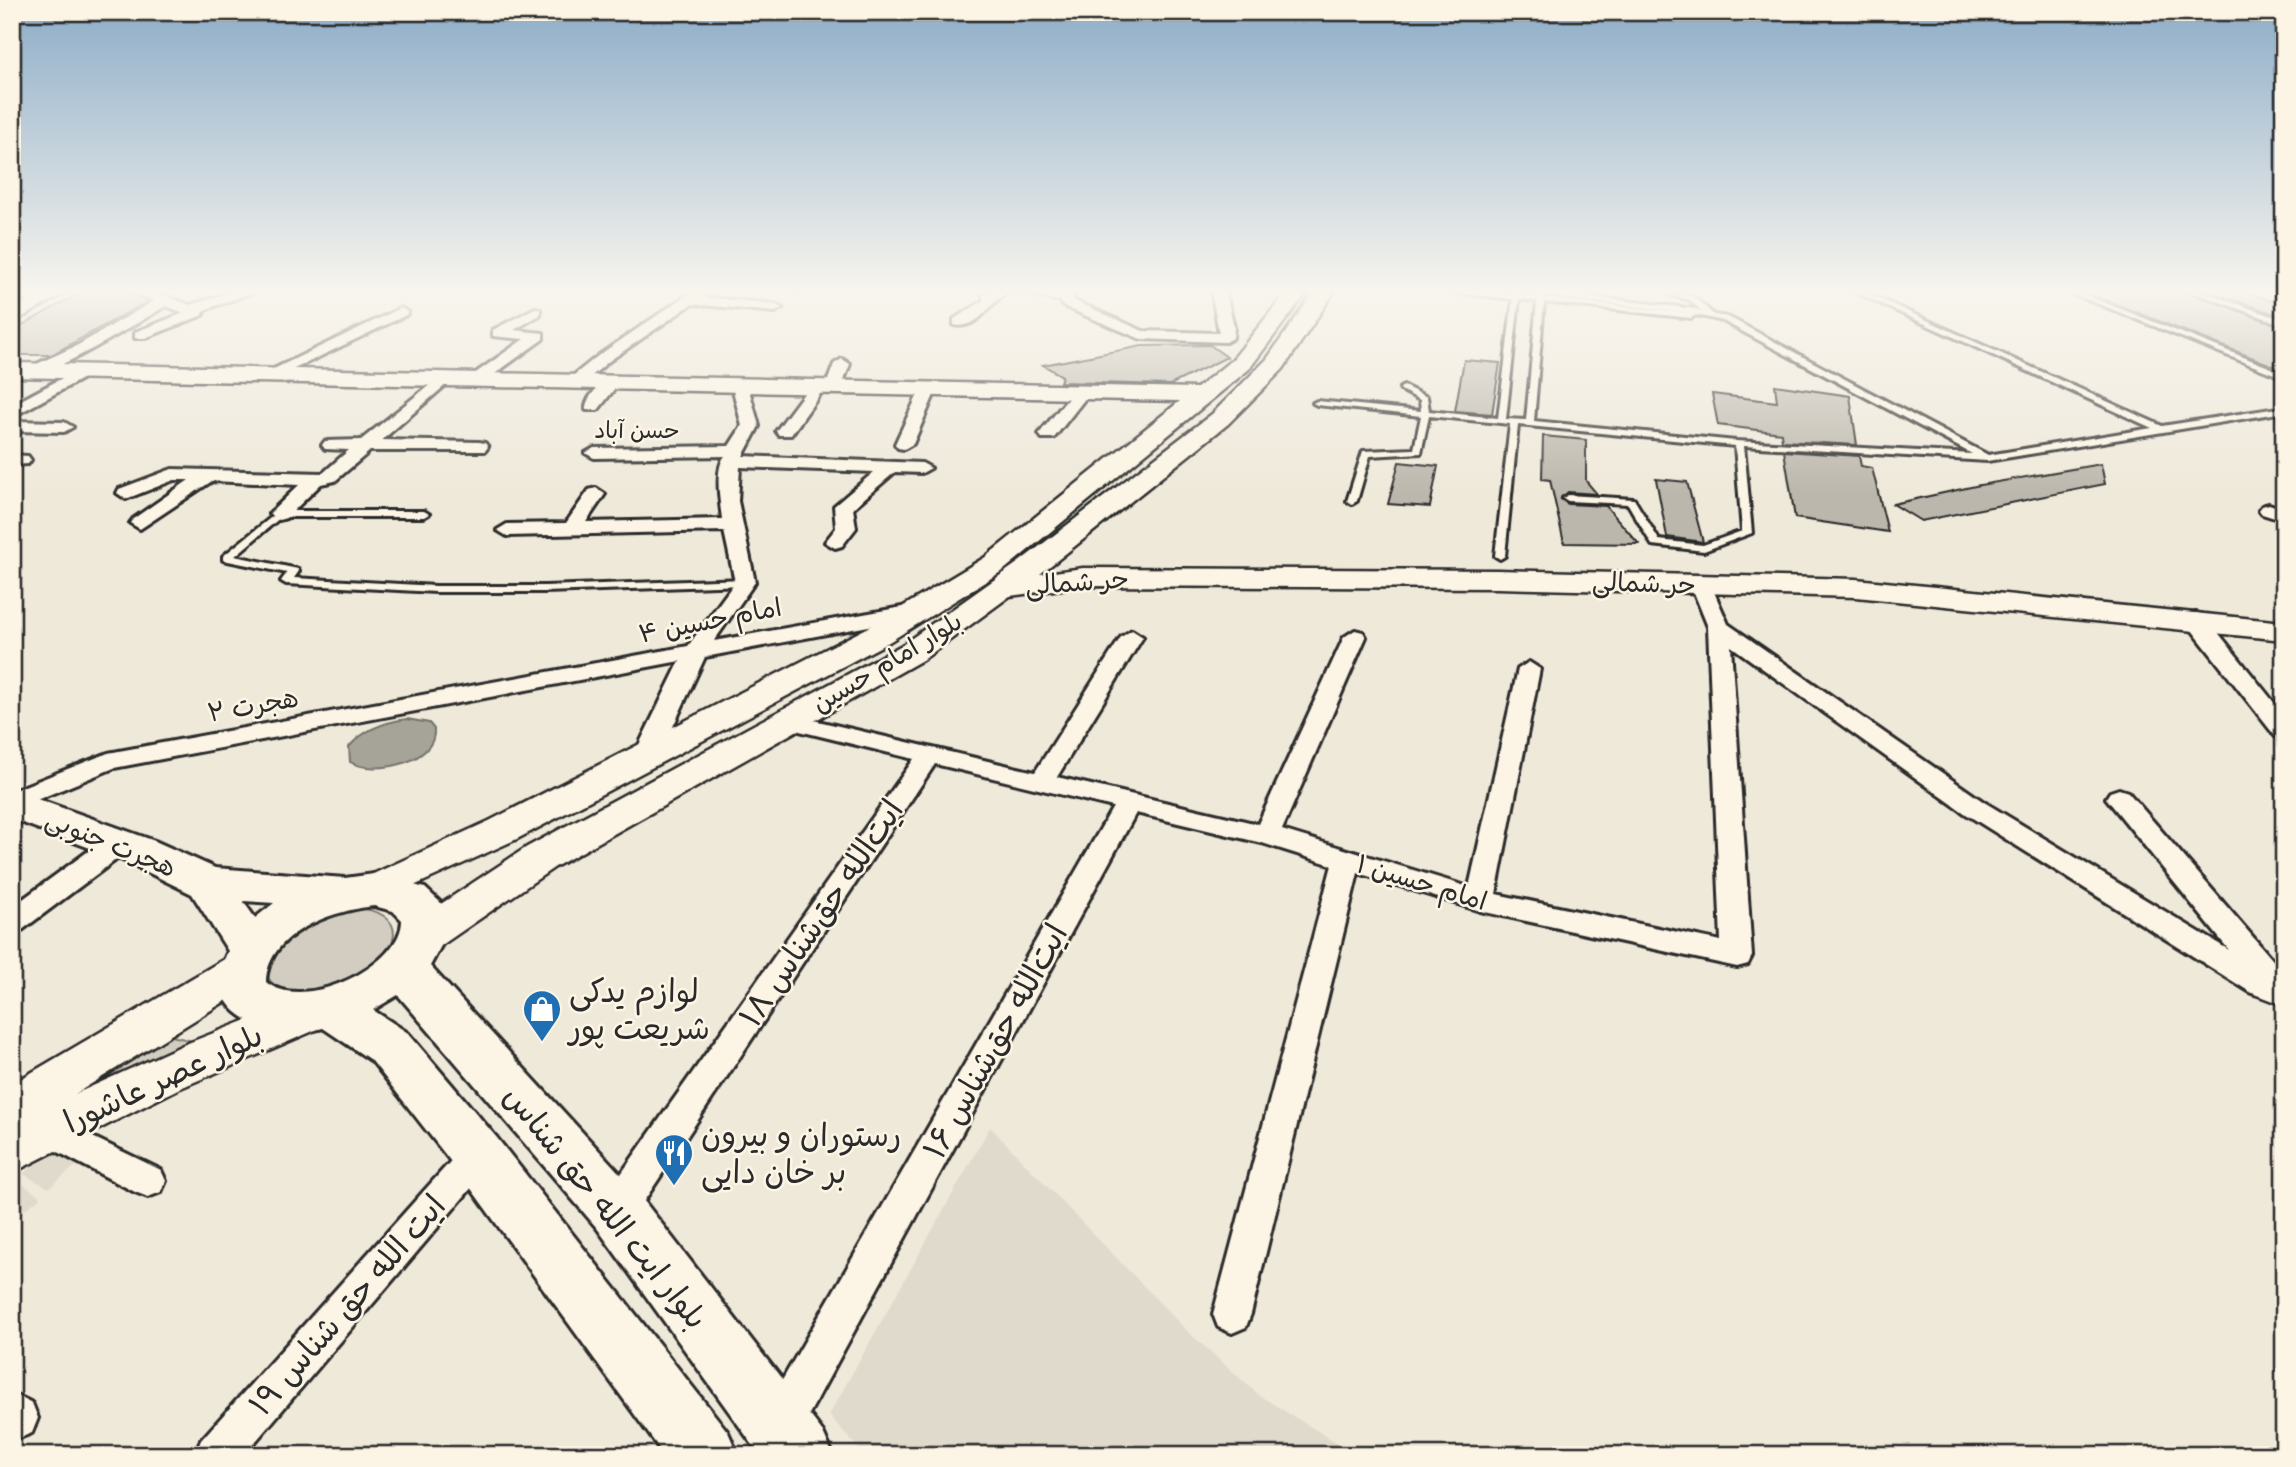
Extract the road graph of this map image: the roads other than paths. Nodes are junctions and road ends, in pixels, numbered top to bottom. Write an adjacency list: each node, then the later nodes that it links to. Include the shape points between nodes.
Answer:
1 (58, 357): 13 (street)
2 (306, 357): 15 (street)
3 (508, 357): 18 (street)
4 (605, 357): 19 (street)
5 (1230, 357): 26 (main road, بلوار امام حسین)
6 (1279, 357): 66 (main road, بلوار امام حسین, via 1220,419)
7 (1509, 357): 32 (lane)
8 (1534, 357): 34 (lane)
9 (1796, 357): 47 (lane)
10 (2004, 357): 37 (lane)
11 (2237, 357): 16 (lane)
12 (842, 364): 22 (street)
13 (20, 372): 14 (main road)
14 (83, 372): 15 (main road); 30 (street)
15 (267, 376): 17 (main road)
16 (2284, 376)
17 (442, 380): 18 (main road); 43 (street)
18 (476, 380): 19 (main road)
19 (575, 382): 20 (main road)
20 (611, 383): 21 (main road); 28 (street)
21 (740, 386): 22 (main road); 46 (street, via 751,426)
22 (825, 387): 24 (main road); 38 (street)
23 (1404, 388): 31 (lane, via 1424,399)
24 (928, 390): 25 (main road); 40 (street)
25 (1081, 393): 26 (main road); 39 (street)
26 (1205, 395): 67 (main road, بلوار امام حسین, via 994,564)
27 (1317, 403): 31 (lane)
28 (592, 406)
29 (2284, 409): 37 (lane)
30 (12, 412)
31 (1425, 414): 32 (lane); 55 (lane, via 1418,451 1366,453)
32 (1502, 421): 33 (lane)
33 (1514, 422): 34 (lane); 63 (lane)
34 (1530, 423): 41 (lane)
35 (12, 426): 36 (street)
36 (64, 427)
37 (2161, 429): 47 (lane)
38 (785, 431)
39 (1048, 434)
40 (904, 444)
41 (1739, 444): 47 (lane); 54 (lane, via 1747,533 1704,548 1656,543 1631,501)
42 (331, 445): 43 (street)
43 (365, 446): 44 (street); 51 (street, via 329,477)
44 (479, 447)
45 (594, 453): 46 (street)
46 (732, 456): 48 (street); 59 (street, via 728,500)
47 (1986, 458)
48 (891, 467): 49 (street); 62 (street, via 843,506 846,528)
49 (922, 468)
50 (209, 475): 51 (street); 52 (street, via 172,474); 58 (street)
51 (316, 480): 56 (street)
52 (126, 493)
53 (597, 494): 60 (street)
54 (1568, 498)
55 (1352, 501)
56 (279, 514): 57 (lane); 64 (lane, via 227,558 294,571 286,582 436,589)
57 (424, 514)
58 (140, 523)
59 (733, 524): 60 (street); 64 (street)
60 (572, 528): 61 (street)
61 (507, 530)
62 (835, 542)
63 (1500, 556)
64 (745, 582): 73 (street)
65 (1701, 585): 66 (main road, حر شمالی, via 1083,577); 68 (main road, حر شمالی, via 1856,588); 69 (street)
66 (1002, 588): 76 (main road, بلوار امام حسین, via 913,652)
67 (919, 610): 73 (street, امام حسین ۴); 78 (main road, بلوار امام حسین)
68 (2196, 620): 70 (main road, حر شمالی); 77 (street)
69 (1719, 627): 89 (street, امام حسین ۱, via 1737,957); 93 (street, via 1975,808 2261,984)
70 (2284, 631)
71 (1132, 637): 80 (street)
72 (1354, 638): 84 (street)
73 (696, 651): 75 (street, امام حسین ۴); 78 (street)
74 (1529, 669): 89 (street)
75 (511, 688): 83 (street, هجرت ۲, via 108,761)
76 (788, 721): 79 (street, امام حسین ۱); 91 (main road, بلوار امام حسین, via 541,857)
77 (2284, 731)
78 (647, 755): 88 (main road, بلوار امام حسین, via 503,830)
79 (929, 755): 80 (street, امام حسین ۱); 98 (street, ایت‌الله حق‌شناس ۱۸)
80 (1042, 781): 82 (street, امام حسین ۱)
81 (2119, 798): 93 (street)
82 (1129, 802): 84 (street, امام حسین ۱); 100 (street, ایت‌الله حق‌شناس ۱۶)
83 (12, 803): 85 (main road, هجرت جنوبی)
84 (1266, 835): 86 (street, امام حسین ۱)
85 (119, 843): 87 (main road, هجرت جنوبی); 90 (street)
86 (1347, 860): 89 (street, امام حسین ۱); 99 (street)
87 (208, 883): 88 (main road, هجرت جنوبی); 92 (main road, هجرت جنوبی)
88 (360, 891): 91 (main road, هجرت جنوبی, via 398,893 416,902 425,917); 92 (main road, via 317,902 289,917 268,933)
89 (1480, 901)
90 (12, 922)
91 (413, 952): 94 (main road, via 366,994); 98 (main road, بلوار ایت الله حق شناس)
92 (247, 960): 94 (main road, هجرت جنوبی, via 242,986 250,1000 266,1010 288,1013); 95 (main road, بلوار عصر عاشورا)
93 (2283, 992)
94 (324, 1010): 95 (main road, بلوار عصر عاشورا); 96 (main road, via 390,1047)
95 (25, 1130): 97 (street)
96 (478, 1155): 101 (street, ایت الله حق شناس ۱۹); 102 (main road)
97 (148, 1181)
98 (617, 1210): 100 (main road, بلوار ایت الله حق شناس)
99 (1232, 1314)
100 (789, 1441)
101 (216, 1455)
102 (705, 1455)

